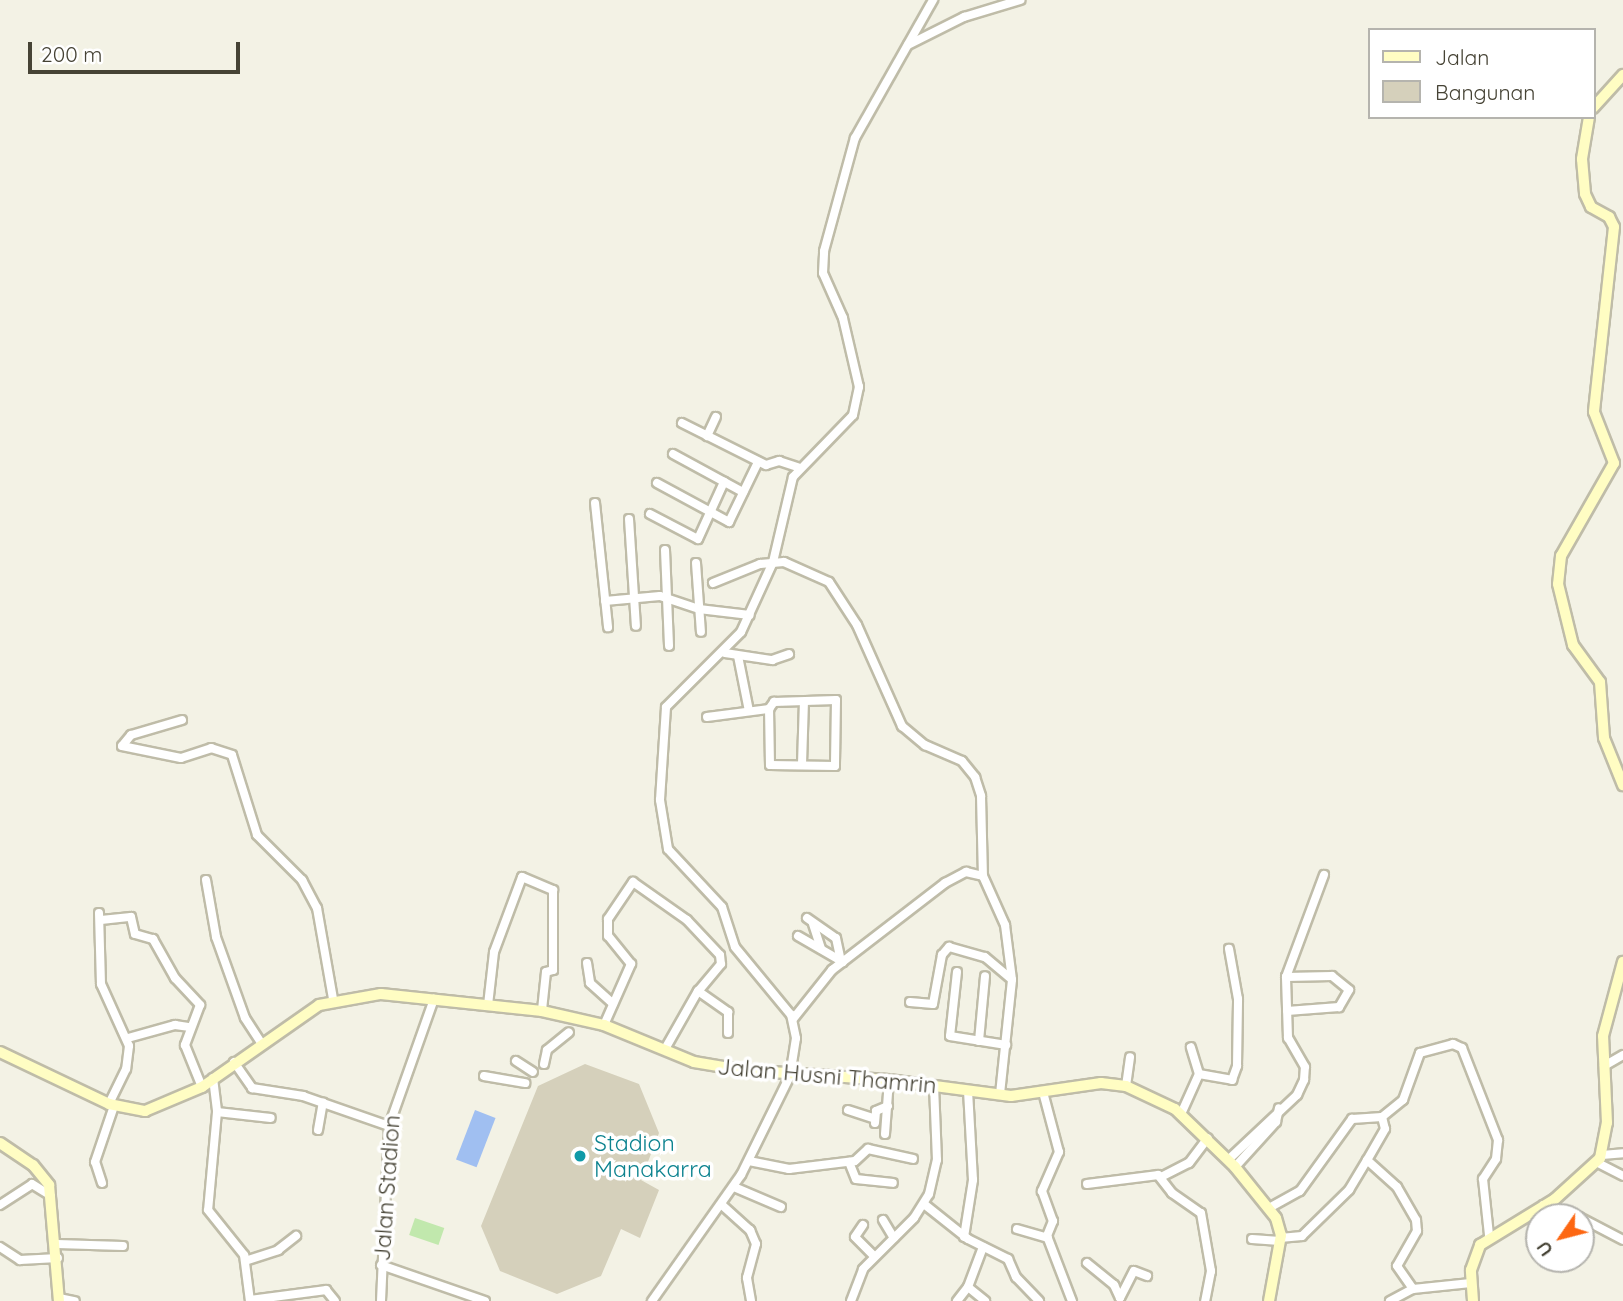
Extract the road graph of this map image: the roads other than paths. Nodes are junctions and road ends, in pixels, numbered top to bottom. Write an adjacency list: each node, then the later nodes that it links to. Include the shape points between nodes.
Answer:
1 (933, 0): 3 (street)
2 (1020, 0): 3 (street, via 964,18)
3 (908, 45): 12 (street, via 855,138 824,251 822,273 843,318 859,387 857,403 846,424)
4 (1623, 75): 5 (street)
5 (1595, 106)
6 (1589, 119): 42 (street, via 1582,159 1585,194 1591,207 1609,217 1614,227 1594,412 1614,463 1561,556 1558,584 1573,645 1600,682 1604,738)
7 (716, 417): 9 (street)
8 (682, 423): 9 (street)
9 (707, 436): 11 (street)
10 (673, 454): 13 (street)
11 (758, 462): 12 (street); 15 (street)
12 (799, 467): 21 (street)
13 (724, 482): 15 (street); 17 (street)
14 (657, 483): 17 (street)
15 (743, 492): 17 (street, via 729,522)
16 (595, 503): 25 (street)
17 (712, 512): 18 (street, via 698,539)
18 (650, 514)
19 (629, 519): 24 (street)
20 (665, 550): 26 (street)
21 (773, 562): 23 (street); 28 (street); 44 (street, via 792,563 829,582 857,625 902,726 972,771 981,796)
22 (696, 563): 27 (street)
23 (713, 583)
24 (634, 599): 25 (street); 26 (street, via 660,596); 29 (street)
25 (605, 601): 30 (street)
26 (668, 601): 27 (street); 32 (street)
27 (699, 609): 28 (street); 31 (street)
28 (750, 615): 33 (street)
29 (636, 626)
30 (608, 627)
31 (701, 632)
32 (669, 646)
33 (725, 653): 35 (street); 64 (street, via 666,704 662,829 675,861 722,907 741,955)
34 (789, 654): 35 (street, via 772,660)
35 (738, 656): 38 (street)
36 (804, 702): 37 (street, via 774,702); 41 (street); 41 (street, via 836,700 835,766)
37 (769, 709): 38 (street); 41 (street, via 770,765)
38 (749, 711): 39 (street)
39 (708, 717)
40 (182, 720): 57 (street, via 127,736 122,746 181,758 211,748 232,755 257,835 302,880 317,908)
41 (802, 764)
42 (1623, 785)
43 (1324, 875): 54 (street)
44 (983, 876): 49 (street, via 965,872 951,879); 55 (street, via 1004,925)
45 (206, 880): 71 (street, via 216,937 245,1018)
46 (798, 936): 47 (street)
47 (821, 949): 49 (street); 49 (street, via 810,921 836,938)
48 (1229, 949): 83 (street, via 1238,1009 1237,1066 1232,1080)
49 (842, 961): 64 (street)
50 (1623, 962): 81 (street, via 1603,1036)
51 (587, 963): 60 (street, via 590,983)
52 (957, 972): 70 (street, via 950,1036)
53 (985, 976): 70 (street)
54 (1286, 977): 63 (street); 63 (street, via 1332,976 1349,990 1339,1007)
55 (1013, 980): 59 (street, via 985,957 949,947 942,954 934,1003); 72 (street)
56 (698, 991): 60 (street, via 721,964 720,955 687,920 633,882 606,929 631,964); 68 (street, via 728,1012); 74 (street)
57 (333, 999): 58 (street, Jalan Husni Thamrin, via 381,994); 71 (street, Jalan Husni Thamrin)
58 (434, 999): 61 (street, Jalan Husni Thamrin); 103 (street, Jalan Stadion)
59 (910, 1002)
60 (613, 1004): 65 (street)
61 (488, 1005): 62 (street, Jalan Husni Thamrin); 62 (street, via 494,952 522,877 553,890 553,970 546,972)
62 (542, 1011): 65 (street, Jalan Husni Thamrin)
63 (1287, 1011): 114 (street, via 1288,1038 1305,1073 1297,1095 1279,1108 1276,1122)
64 (793, 1019): 85 (street, via 796,1038)
65 (604, 1025): 74 (street, Jalan Husni Thamrin)
66 (190, 1027): 69 (street, via 175,1025); 69 (street, via 202,1008 175,978 153,939 135,934 131,916 100,916 101,984); 91 (street, via 185,1045)
67 (569, 1032): 80 (street, via 547,1050)
68 (728, 1033)
69 (128, 1038): 96 (street, via 125,1069)
70 (979, 1041): 72 (street)
71 (261, 1043): 79 (street, Jalan Husni Thamrin)
72 (1006, 1045): 94 (street)
73 (1191, 1048): 83 (street)
74 (665, 1049): 85 (street, Jalan Husni Thamrin, via 694,1062)
75 (0, 1052): 96 (street, Jalan Husni Thamrin)
76 (1623, 1055): 81 (street)
77 (1130, 1056): 90 (street)
78 (516, 1061): 82 (street)
79 (234, 1062): 86 (street, Jalan Husni Thamrin); 95 (street, via 252,1088)
80 (544, 1064)
81 (1604, 1066): 110 (street, via 1608,1123)
82 (533, 1072)
83 (1199, 1074): 100 (street)
84 (484, 1076): 88 (street)
85 (790, 1076): 87 (street, Jalan Husni Thamrin); 111 (street)
86 (213, 1078): 91 (street, Jalan Husni Thamrin); 99 (street)
87 (889, 1080): 89 (street, Jalan Husni Thamrin); 97 (street)
88 (525, 1083)
89 (934, 1085): 92 (street, Jalan Husni Thamrin); 123 (street, via 937,1160)
90 (1126, 1086): 93 (street, Jalan Husni Thamrin, via 1101,1083); 100 (street, Jalan Husni Thamrin)
91 (202, 1087): 96 (street, Jalan Husni Thamrin, via 151,1110 132,1112)
92 (968, 1090): 94 (street, Jalan Husni Thamrin); 135 (street, via 973,1180)
93 (1043, 1092): 94 (street, Jalan Husni Thamrin); 137 (street, via 1059,1152 1042,1191 1053,1221)
94 (1000, 1094)
95 (323, 1102): 103 (street); 104 (street)
96 (111, 1105): 117 (street, via 94,1162)
97 (888, 1106): 98 (street, via 879,1108 875,1121); 105 (street)
98 (848, 1110)
99 (217, 1112): 102 (street); 147 (street, via 208,1210)
100 (1181, 1114): 106 (street, Jalan Husni Thamrin)
101 (1382, 1117): 112 (street, via 1385,1129); 127 (street, via 1352,1119 1300,1191); 133 (street, via 1403,1100 1420,1053 1452,1044 1462,1048 1498,1140 1496,1159 1483,1179)
102 (271, 1118)
103 (389, 1126): 149 (street, Jalan Stadion)
104 (318, 1130)
105 (885, 1135)
106 (1208, 1138): 114 (street, Jalan Husni Thamrin); 116 (street, via 1189,1163)
107 (0, 1143): 121 (street, via 41,1172)
108 (1623, 1153): 110 (street)
109 (913, 1159): 113 (street, via 869,1149)
110 (1600, 1159): 115 (street); 122 (street)
111 (749, 1160): 113 (street, via 789,1169); 120 (street)
112 (1367, 1160): 139 (street, via 1349,1190 1302,1236); 153 (street, via 1398,1187 1416,1220 1417,1231 1397,1266)
113 (849, 1162): 118 (street, via 856,1179)
114 (1232, 1163): 127 (street, Jalan Husni Thamrin)
115 (1623, 1176)
116 (1161, 1177): 119 (street, via 1146,1173); 169 (street, via 1168,1190 1206,1222 1211,1281)
117 (102, 1183)
118 (893, 1183)
119 (1087, 1184)
120 (734, 1187): 125 (street); 126 (street)
121 (51, 1196): 124 (street, via 32,1184); 141 (street)
122 (1545, 1203)
123 (924, 1204): 135 (street); 136 (street)
124 (0, 1205)
125 (722, 1205): 162 (street); 163 (street, via 752,1232)
126 (781, 1207)
127 (1269, 1208): 139 (street, Jalan Husni Thamrin)
128 (1525, 1215): 133 (street)
129 (883, 1220): 136 (street)
130 (863, 1225): 145 (street, via 855,1237)
131 (1595, 1225): 140 (street)
132 (1017, 1229): 137 (street)
133 (1489, 1235): 151 (street, via 1475,1252)
134 (296, 1236): 147 (street, via 278,1250)
135 (964, 1237): 144 (street)
136 (894, 1238): 145 (street)
137 (1048, 1238): 168 (street)
138 (1252, 1238): 139 (street)
139 (1280, 1240): 170 (street)
140 (1623, 1240)
141 (57, 1244): 142 (street); 146 (street)
142 (123, 1246)
143 (0, 1247): 146 (street, via 20,1260)
144 (983, 1247): 152 (street); 167 (street, via 1008,1259 1016,1277)
145 (874, 1256): 164 (street)
146 (58, 1258): 155 (street)
147 (245, 1261): 158 (street)
148 (1087, 1263): 154 (street, via 1114,1285)
149 (381, 1265): 160 (street, Jalan Stadion); 161 (street)
150 (1147, 1276): 154 (street, via 1134,1271)
151 (1471, 1283): 153 (street); 172 (street)
152 (968, 1287): 165 (street); 166 (street)
153 (1413, 1289): 171 (street)
154 (1120, 1299)
155 (59, 1300): 157 (street)
156 (262, 1300): 158 (street); 159 (street, via 326,1290)
157 (75, 1301)
158 (250, 1301)
159 (335, 1301)
160 (381, 1301)
161 (485, 1301)
162 (652, 1301)
163 (751, 1301)
164 (851, 1301)
165 (957, 1301)
166 (985, 1301)
167 (1039, 1301)
168 (1072, 1301)
169 (1205, 1301)
170 (1269, 1301)
171 (1390, 1301)
172 (1473, 1301)

